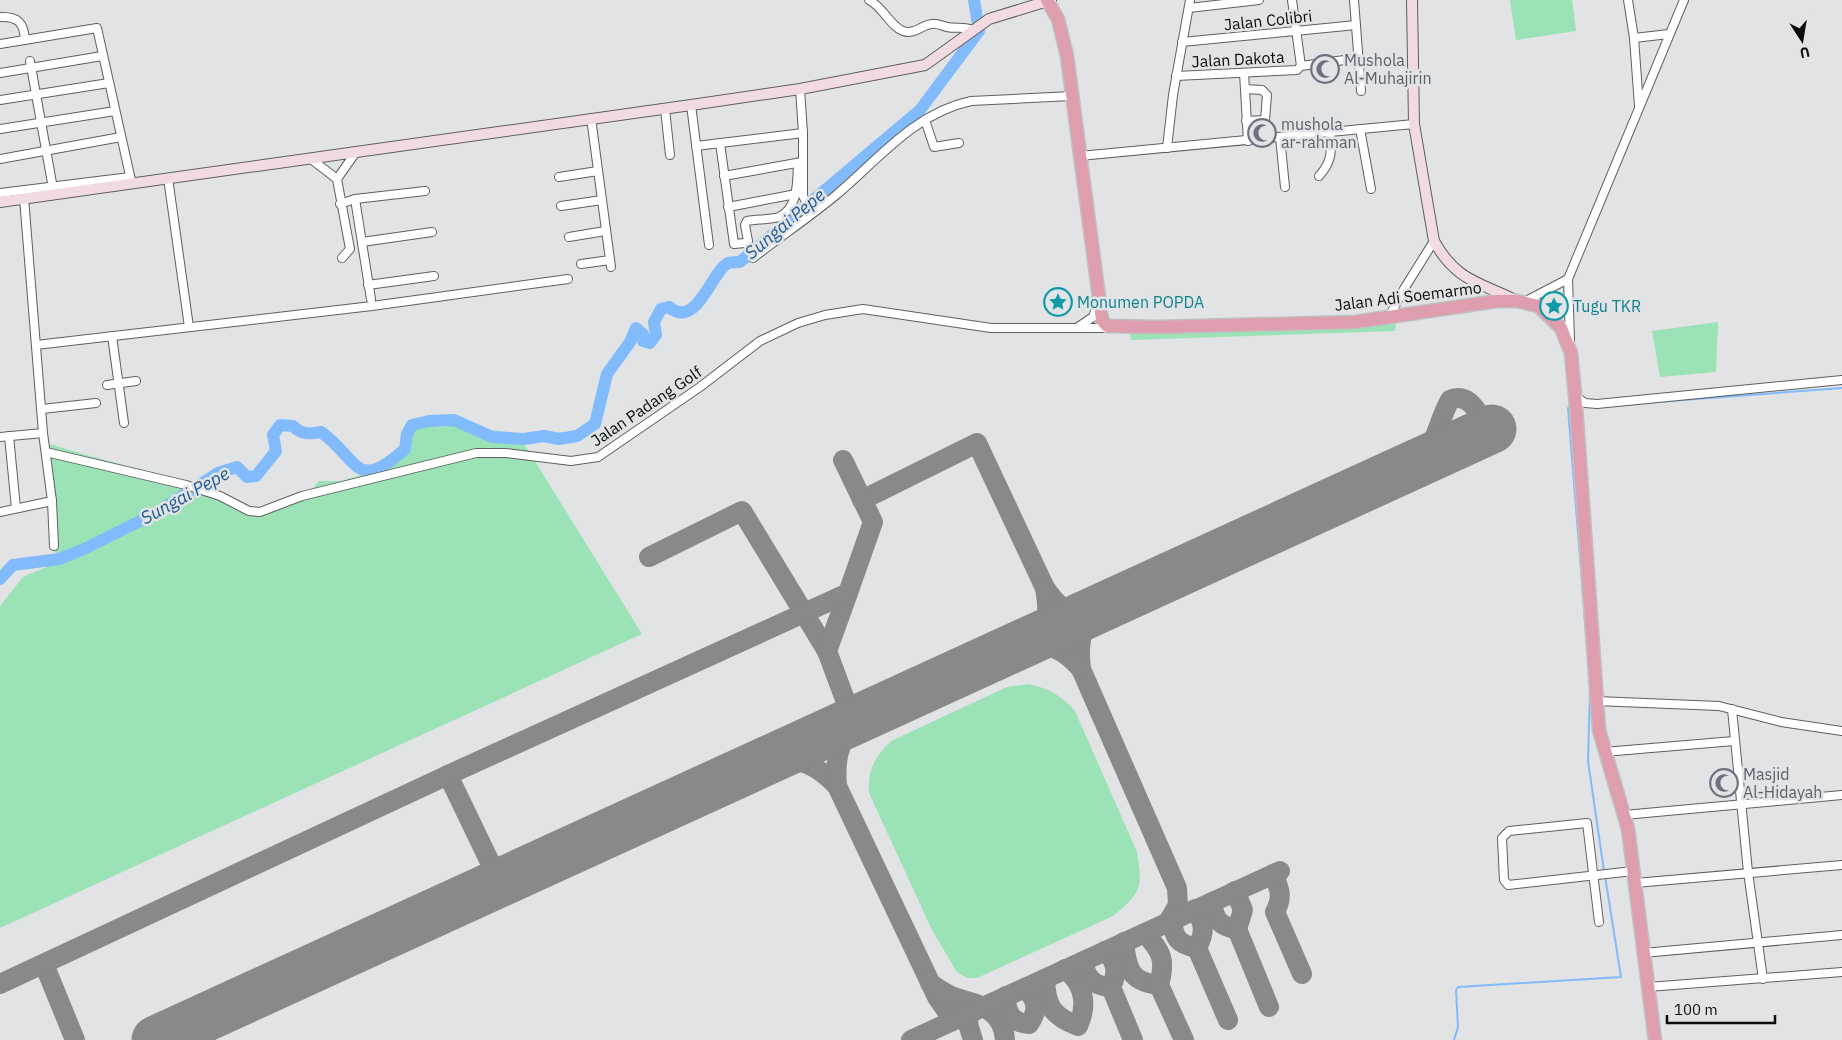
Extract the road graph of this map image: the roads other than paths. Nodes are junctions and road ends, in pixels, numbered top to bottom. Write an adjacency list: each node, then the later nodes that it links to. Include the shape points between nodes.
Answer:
1 (869, 0): 12 (street, via 882,8 903,31 917,31 936,24)
2 (1259, 0): 9 (street)
3 (1292, 0): 13 (street)
4 (1354, 0): 11 (street)
5 (1412, 0): 41 (main road)
6 (1628, 0): 15 (street)
7 (1684, 0): 14 (street)
8 (1049, 1): 12 (main road, via 989,20); 31 (highway, via 1060,25)
9 (1190, 4): 17 (street)
10 (0, 17): 16 (street, via 19,20)
11 (1356, 24): 13 (street, Jalan Colibri); 20 (street)
12 (974, 29): 27 (main road, via 925,65)
13 (1297, 31): 17 (street, Jalan Colibri); 22 (street)
14 (1669, 34): 15 (street); 35 (street)
15 (1634, 38): 35 (street)
16 (25, 40): 18 (street); 19 (street, via 96,28)
17 (1182, 42): 25 (street)
18 (0, 44)
19 (102, 56): 21 (street); 26 (street)
20 (1359, 58): 22 (street, Jalan Dakota); 29 (street)
21 (31, 64): 23 (street); 30 (street)
22 (1301, 66): 24 (street, Jalan Dakota, via 1297,70)
23 (0, 73)
24 (1244, 73): 25 (street, Jalan Dakota); 28 (street)
25 (1176, 76): 52 (street)
26 (109, 84): 30 (street); 36 (street)
27 (800, 89): 33 (main road); 44 (street)
28 (1244, 89): 40 (street); 40 (street, via 1262,90 1267,95 1265,120)
29 (1361, 91)
30 (36, 94): 32 (street); 39 (street)
31 (1072, 96): 38 (street, via 971,102); 56 (highway)
32 (0, 100)
33 (691, 105): 34 (main road); 51 (street)
34 (665, 109): 37 (main road); 55 (street)
35 (1639, 109): 91 (street)
36 (115, 110): 39 (street); 46 (street)
37 (591, 118): 54 (main road); 60 (street)
38 (925, 120): 50 (street, via 934,147); 79 (street, via 896,140 848,184)
39 (40, 121): 42 (street); 53 (street)
40 (1246, 121): 48 (street)
41 (1414, 124): 43 (street); 83 (main road)
42 (0, 129)
43 (1360, 130): 45 (street); 67 (street)
44 (803, 133): 49 (street); 59 (street)
45 (1330, 133): 47 (street); 62 (street, via 1330,161)
46 (121, 137): 53 (street); 69 (street, via 131,179)
47 (1280, 137): 48 (street); 66 (street)
48 (1248, 141): 52 (street)
49 (720, 143): 51 (street); 61 (street)
50 (959, 143)
51 (696, 146): 85 (street)
52 (1167, 148): 56 (street)
53 (46, 150): 57 (street); 69 (street)
54 (356, 152): 58 (main road); 65 (street)
55 (670, 155)
56 (1080, 156): 93 (highway)
57 (0, 159)
58 (311, 159): 64 (main road); 65 (street)
59 (801, 162): 61 (street); 71 (street); 79 (street)
60 (598, 171): 63 (street); 74 (street)
61 (724, 176): 78 (street)
62 (1320, 176)
63 (559, 177)
64 (168, 178): 69 (main road); 98 (street)
65 (337, 179): 76 (street)
66 (1285, 187)
67 (1371, 189)
68 (425, 190): 73 (street)
69 (53, 191): 70 (street); 72 (main road)
70 (0, 193)
71 (796, 194): 78 (street); 78 (street, via 780,216 747,221 748,240 745,243 734,244)
72 (24, 198): 75 (main road); 102 (street)
73 (355, 199): 76 (street); 84 (street)
74 (602, 200): 77 (street); 80 (street)
75 (0, 202)
76 (340, 204): 86 (street, via 350,249)
77 (561, 206)
78 (728, 206)
79 (808, 206): 87 (street)
80 (605, 231): 82 (street); 88 (street, via 610,263)
81 (432, 232): 84 (street)
82 (569, 237)
83 (1434, 241): 95 (main road, via 1444,257 1466,277 1479,286); 96 (street)
84 (362, 242): 92 (street)
85 (709, 245)
86 (342, 258)
87 (753, 258)
88 (580, 264)
89 (434, 276): 92 (street)
90 (568, 279): 98 (street, via 430,299)
91 (1568, 279): 95 (street); 103 (street)
92 (368, 285): 94 (street)
93 (1099, 298): 97 (highway); 99 (highway, Jalan Adi Soemarmo, via 1118,321); 100 (street, via 1093,317)
94 (371, 299)
95 (1520, 301): 96 (highway, Jalan Adi Soemarmo, via 1497,301); 103 (highway, Jalan Adi Soemarmo, via 1538,306 1553,318 1561,328)
96 (1389, 317): 99 (highway, Jalan Adi Soemarmo, via 1330,323)
97 (1102, 325): 99 (highway, Jalan Adi Soemarmo); 100 (street, Jalan Padang Golf)
98 (189, 327): 101 (street)
99 (1139, 327)
100 (1072, 329): 115 (street, Jalan Padang Golf, via 991,328 876,310 839,312 798,323 760,341 598,457 571,461 506,453 476,454 302,496 260,512 249,511 201,489)
101 (112, 336): 102 (street); 106 (street)
102 (36, 345): 110 (street)
103 (1570, 353): 109 (highway, Jalan Adi Soemarmo)
104 (1842, 380): 109 (street)
105 (136, 381): 106 (street)
106 (119, 384): 107 (street); 111 (street)
107 (107, 385)
108 (96, 403): 110 (street)
109 (1576, 405): 120 (highway, Jalan Adi Soemarmo)
110 (42, 409): 112 (street)
111 (124, 423)
112 (43, 433): 114 (street); 115 (street)
113 (0, 436): 114 (street)
114 (9, 436): 117 (street)
115 (46, 452): 116 (street)
116 (52, 501): 117 (street); 119 (street)
117 (16, 508): 118 (street)
118 (0, 512)
119 (54, 546)
120 (1596, 701): 121 (street); 124 (highway, Jalan Adi Soemarmo, via 1598,730)
121 (1732, 709): 122 (street, via 1780,722); 123 (street)
122 (1842, 731)
123 (1734, 741): 124 (street); 126 (street)
124 (1604, 752): 127 (highway, Jalan Adi Soemarmo)
125 (1842, 795): 126 (street)
126 (1742, 803): 127 (street); 129 (street)
127 (1624, 815): 131 (highway, Jalan Adi Soemarmo)
128 (1842, 865): 129 (street)
129 (1748, 872): 131 (street); 134 (street)
130 (1595, 876): 130 (street, via 1586,822 1509,831 1502,838 1504,880 1507,884); 131 (street); 132 (street)
131 (1634, 877): 135 (highway, Jalan Adi Soemarmo)
132 (1599, 922)
133 (1842, 935): 134 (street)
134 (1759, 941): 135 (street); 137 (street)
135 (1643, 953): 138 (highway, Jalan Adi Soemarmo)
136 (1842, 972): 137 (street)
137 (1763, 979): 138 (street)
138 (1648, 987): 139 (highway, Jalan Adi Soemarmo)
139 (1655, 1040)

